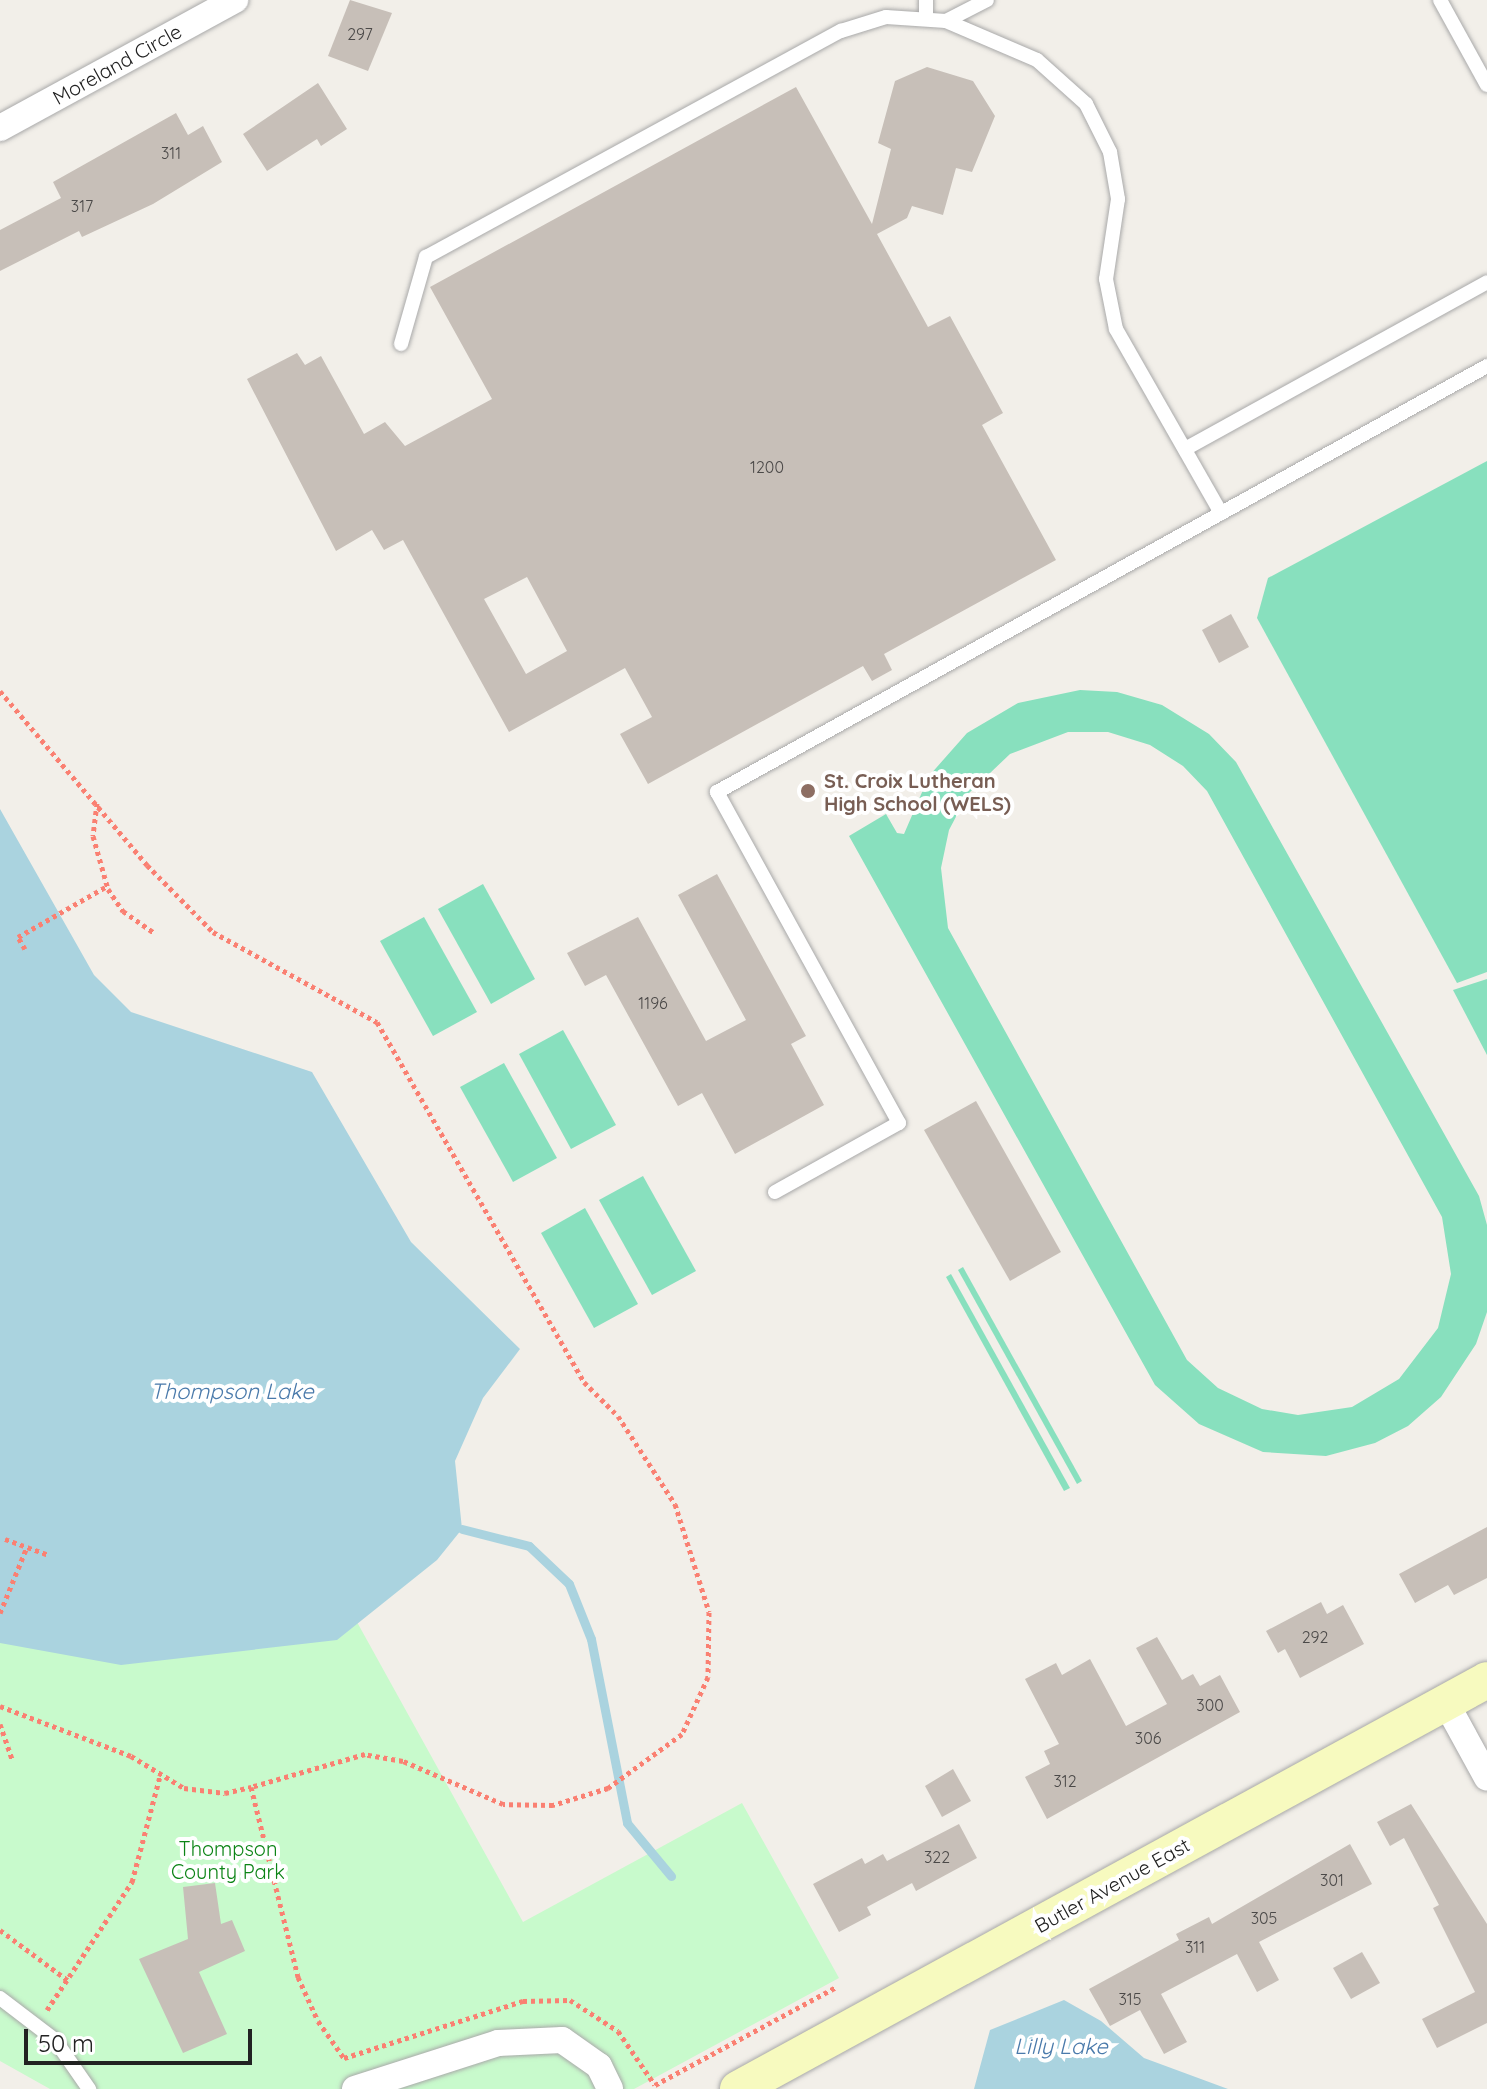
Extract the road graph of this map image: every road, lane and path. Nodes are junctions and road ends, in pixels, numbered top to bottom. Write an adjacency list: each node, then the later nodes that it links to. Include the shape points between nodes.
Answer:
1 (235, 0): 8 (street, Moreland Circle)
2 (926, 0): 5 (lane)
3 (987, 0): 6 (lane)
4 (1440, 0): 7 (lane)
5 (926, 17): 6 (lane); 10 (lane, via 886,17 841,31 426,257)
6 (946, 21): 12 (lane, via 1037,60 1086,104 1110,152 1118,199 1106,279 1116,329)
7 (1487, 85)
8 (0, 128)
9 (1487, 282): 12 (lane)
10 (401, 344)
11 (1487, 366): 13 (lane)
12 (1185, 449): 13 (lane)
13 (1221, 513): 19 (lane, via 717,792 899,1123)
14 (0, 691): 15 (path)
15 (97, 802): 16 (path, via 93,836); 31 (path, via 147,865 213,932 377,1022 584,1382 618,1416 675,1504 709,1612 708,1677 682,1734 608,1788 553,1805 503,1804 403,1761 365,1754)
16 (107, 886): 17 (path, via 123,911); 18 (path, via 18,937)
17 (155, 933)
18 (25, 949)
19 (775, 1192)
20 (5, 1539): 21 (path)
21 (27, 1547): 22 (path); 23 (path)
22 (49, 1555)
23 (0, 1613)
24 (1487, 1680): 25 (street, Butler Avenue East)
25 (1446, 1703): 30 (street); 40 (street, Butler Avenue East)
26 (0, 1706): 29 (path, via 131,1756)
27 (0, 1724): 28 (path)
28 (13, 1761)
29 (160, 1776): 31 (path, via 184,1788 225,1793); 33 (path, via 132,1882)
30 (1487, 1778)
31 (251, 1787): 34 (path, via 298,1977 318,2021 344,2058 523,2001 570,2000 618,2031 655,2085)
32 (0, 1930): 33 (path)
33 (69, 1981): 36 (path)
34 (836, 1987)
35 (0, 1998): 36 (lane)
36 (36, 2025): 37 (lane, via 55,2040)
37 (89, 2089)
38 (355, 2089): 39 (street, via 498,2043 562,2040 599,2066)
39 (610, 2089)
40 (738, 2089)

